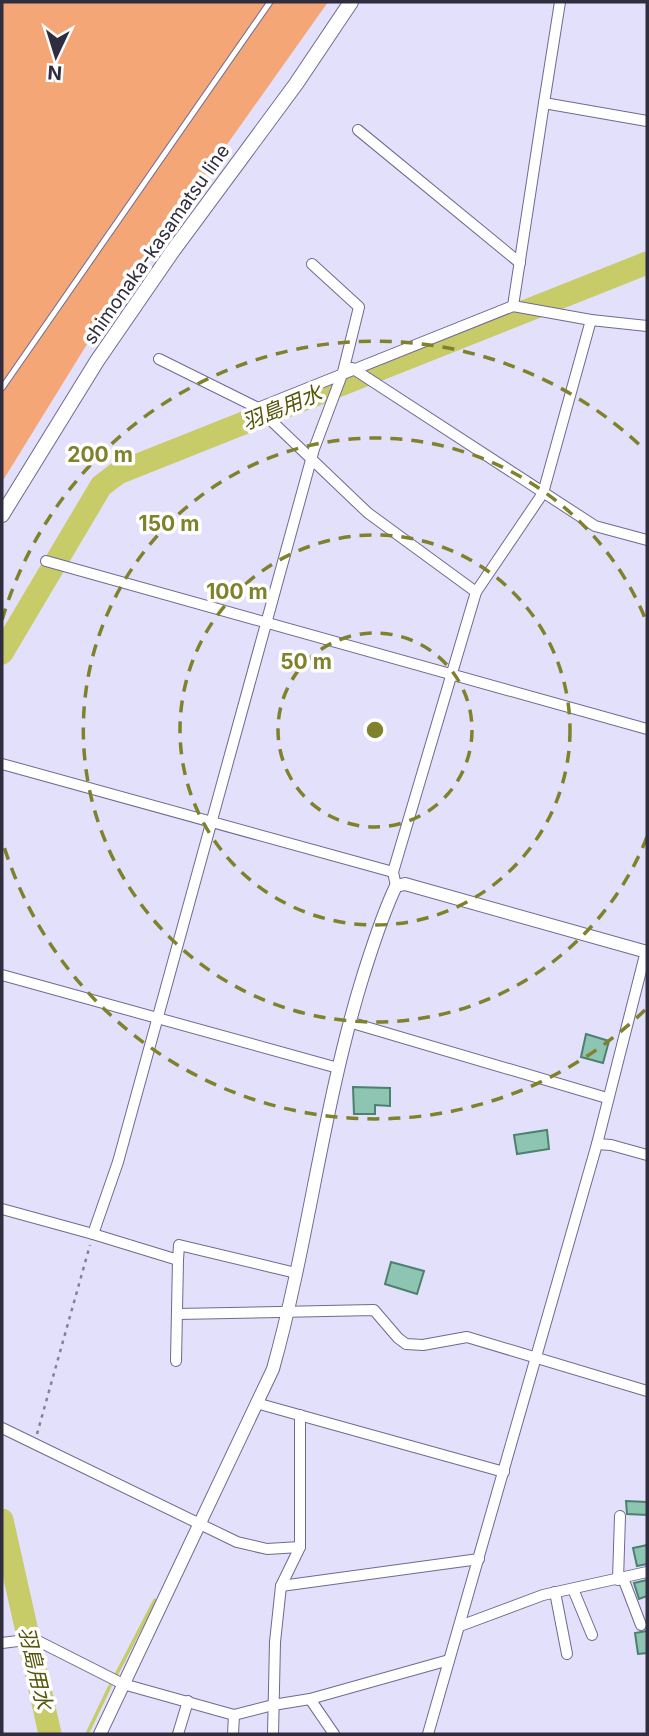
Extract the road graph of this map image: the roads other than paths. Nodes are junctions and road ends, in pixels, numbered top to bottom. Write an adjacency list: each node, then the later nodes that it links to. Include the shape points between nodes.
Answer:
1 (270, 2): 14 (lane)
2 (351, 2): 18 (main road, shimonaka-kasamatsu line, via 105,350)
3 (560, 2): 4 (street)
4 (544, 103): 5 (street); 7 (street)
5 (647, 121)
6 (359, 130): 7 (street)
7 (520, 263): 9 (street)
8 (312, 264): 13 (street, via 359,307)
9 (513, 306): 10 (street); 13 (street)
10 (591, 320): 11 (street); 17 (street)
11 (647, 326)
12 (159, 359): 15 (street)
13 (348, 371): 15 (street); 16 (street); 17 (street, via 368,378)
14 (2, 388)
15 (258, 408): 16 (street)
16 (311, 460): 21 (street, via 368,513); 22 (street)
17 (543, 493): 19 (street, via 594,526); 21 (street)
18 (2, 515)
19 (647, 540)
20 (46, 561): 22 (street)
21 (475, 592): 23 (street)
22 (265, 621): 23 (street); 26 (street)
23 (451, 676): 24 (street); 27 (street)
24 (647, 729)
25 (2, 764): 26 (street)
26 (211, 821): 27 (street); 31 (street)
27 (393, 872): 28 (street)
28 (396, 886): 29 (street, via 405,884); 32 (street, via 383,912)
29 (647, 950): 34 (street)
30 (2, 975): 31 (street)
31 (157, 1020): 33 (street); 38 (street)
32 (349, 1022): 33 (street); 34 (street)
33 (338, 1069): 40 (street)
34 (607, 1098): 35 (street)
35 (597, 1143): 36 (street); 43 (street)
36 (647, 1155)
37 (2, 1209): 38 (street)
38 (93, 1234): 39 (street)
39 (178, 1260): 40 (street, via 179,1245); 42 (street)
40 (296, 1273): 41 (street)
41 (288, 1312): 42 (street); 43 (street, via 374,1310 407,1344 467,1337); 46 (street, via 273,1370)
42 (177, 1314): 44 (street)
43 (536, 1360): 45 (street); 49 (street)
44 (176, 1361)
45 (647, 1391)
46 (256, 1403): 47 (street); 51 (street)
47 (300, 1415): 49 (street); 52 (street)
48 (2, 1428): 51 (street)
49 (504, 1472): 53 (street)
50 (620, 1516): 55 (street)
51 (200, 1523): 52 (street, via 237,1542 267,1549); 65 (street)
52 (300, 1547): 56 (street)
53 (479, 1559): 56 (street); 60 (street)
54 (647, 1572): 55 (street)
55 (621, 1579): 57 (street); 59 (street)
56 (281, 1586): 68 (street)
57 (573, 1589): 58 (street); 61 (street)
58 (555, 1592): 60 (street); 63 (street)
59 (641, 1625)
60 (460, 1626): 64 (street)
61 (592, 1635)
62 (2, 1643): 65 (street, via 34,1639)
63 (567, 1654)
64 (449, 1660): 66 (street); 75 (street)
65 (123, 1684): 67 (street); 70 (street)
66 (310, 1699): 68 (street); 74 (street)
67 (188, 1702): 69 (street); 71 (street)
68 (273, 1705): 69 (street); 73 (street)
69 (234, 1715): 72 (street)
70 (100, 1734)
71 (178, 1734)
72 (233, 1734)
73 (273, 1734)
74 (334, 1734)
75 (428, 1734)

